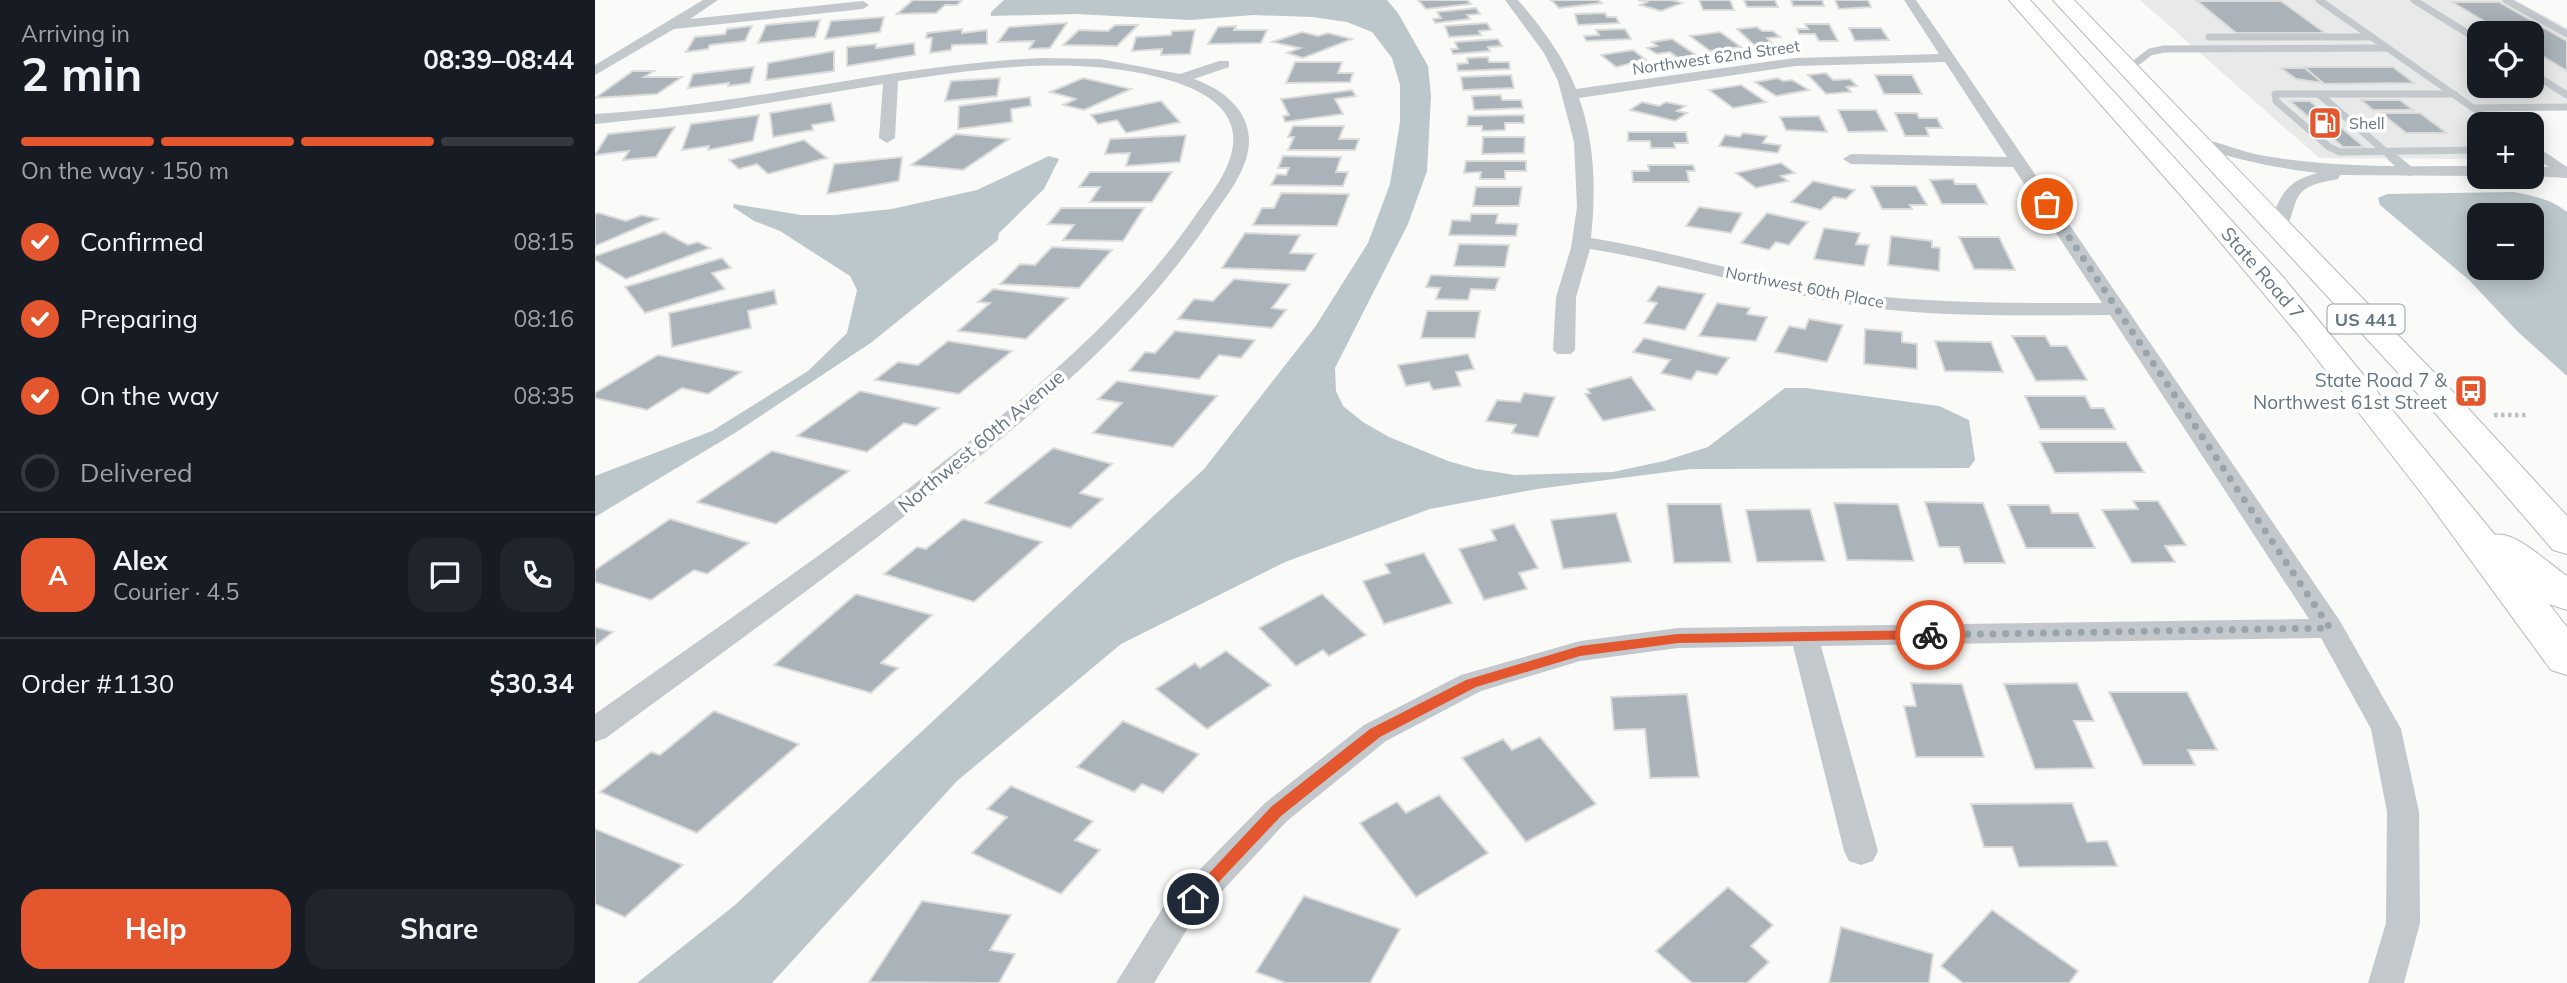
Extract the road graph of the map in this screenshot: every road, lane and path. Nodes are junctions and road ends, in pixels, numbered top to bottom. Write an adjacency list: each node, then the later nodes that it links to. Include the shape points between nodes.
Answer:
1 (712, 0): 10 (street)
2 (1511, 0): 23 (street, via 1556,58)
3 (1910, 0): 16 (street)
4 (2019, 0): 47 (main road, State Road 7 / US 441, via 2307,324)
5 (2063, 0): 18 (main road, State Road 7 / US 441)
6 (2319, 0): 14 (lane)
7 (2414, 0): 11 (lane)
8 (2506, 0): 12 (lane)
9 (863, 5): 10 (street)
10 (671, 25): 19 (street)
11 (2467, 33)
12 (2567, 34)
13 (2209, 37): 14 (lane)
14 (2372, 37): 15 (lane)
15 (2387, 48): 18 (lane, via 2164,49 2150,52); 25 (lane)
16 (1948, 58): 23 (street, Northwest 62nd Street, via 1795,62); 37 (street)
17 (1224, 64): 21 (street)
18 (2128, 69): 32 (main road, State Road 7 / US 441)
19 (595, 71)
20 (891, 78): 21 (street, via 1017,62 1070,62 1117,65); 30 (street, via 699,111); 31 (street)
21 (1187, 81): 53 (street, Northwest 60th Avenue, via 1220,97 1236,116 1242,138 1233,172 1164,272 1028,406 900,509)
22 (2544, 81): 26 (lane)
23 (1573, 94): 44 (street, via 1584,142)
24 (2319, 94): 25 (lane); 34 (lane); 34 (lane, via 2275,94 2276,101 2329,147 2340,152)
25 (2454, 94): 28 (lane)
26 (2567, 95)
27 (2567, 107): 28 (lane)
28 (2472, 108): 29 (lane)
29 (2478, 112)
30 (595, 119)
31 (887, 138)
32 (2198, 142): 38 (street, via 2263,161); 43 (main road, State Road 7 / US 441)
33 (2467, 150): 34 (lane)
34 (2386, 152): 39 (lane)
35 (2544, 158): 42 (lane)
36 (1851, 159): 37 (street)
37 (2019, 162): 45 (street)
38 (2357, 171): 39 (street); 43 (street, via 2304,181 2291,189)
39 (2409, 171): 40 (street)
40 (2467, 171)
41 (2544, 171): 42 (street)
42 (2565, 172)
43 (2278, 227): 48 (main road, State Road 7 / US 441)
44 (1582, 242): 45 (street, Northwest 60th Place, via 1867,301 1967,309); 46 (street, via 1565,300)
45 (2114, 309): 50 (street)
46 (1565, 350)
47 (2449, 502): 49 (main road); 52 (main road, State Road 7 / US 441)
48 (2567, 541)
49 (2567, 596)
50 (2330, 628): 51 (street); 56 (street, via 2386,729 2403,812 2403,923)
51 (1805, 637): 54 (street); 55 (street, via 1678,638 1580,651 1471,683 1375,733 1276,812 1176,917)
52 (2567, 659)
53 (595, 730)
54 (1861, 851)
55 (1134, 983)
56 (2386, 983)

